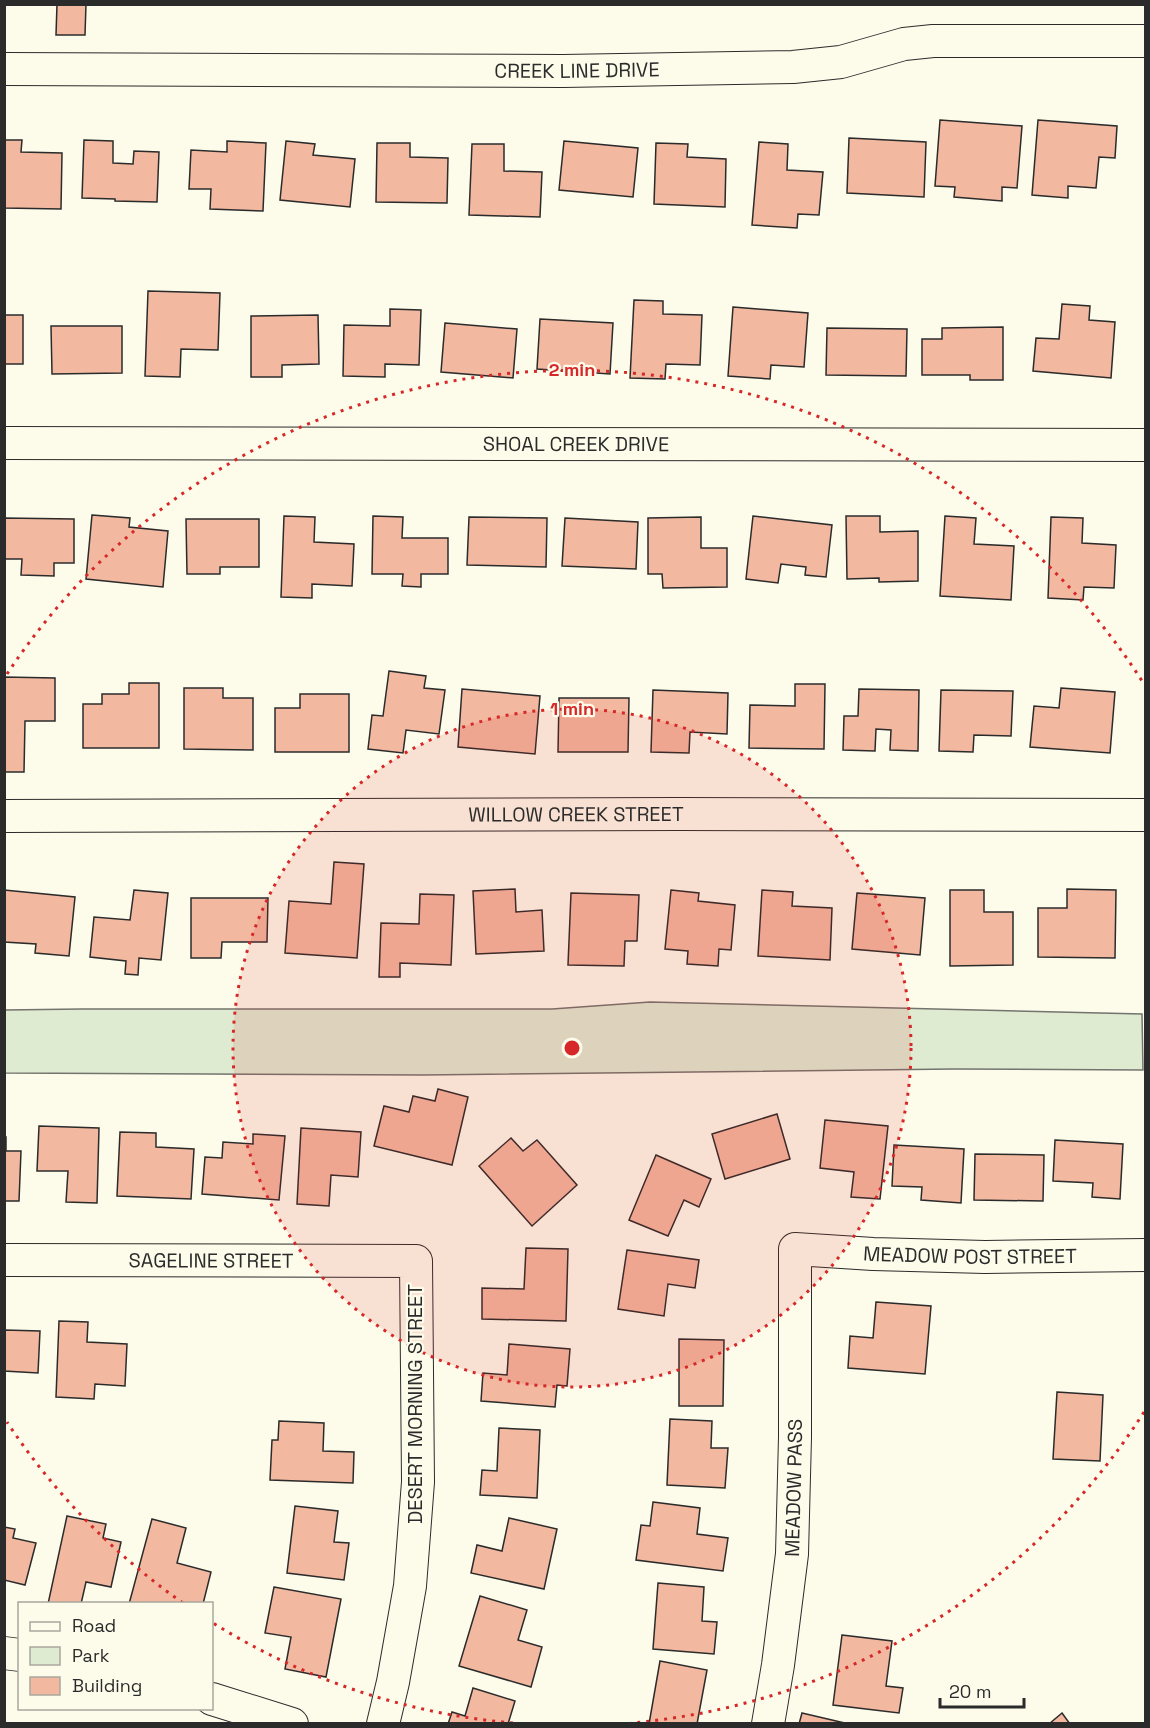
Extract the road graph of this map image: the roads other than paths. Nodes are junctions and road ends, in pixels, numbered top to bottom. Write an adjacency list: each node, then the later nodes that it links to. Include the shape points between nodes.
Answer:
1 (1146, 41): 2 (street, CREEK LINE DRIVE, via 933,41 904,44 841,62 793,67 563,71)
2 (4, 69)
3 (4, 443): 4 (street, SHOAL CREEK DRIVE)
4 (1146, 446)
5 (1146, 815): 6 (street, WILLOW CREEK STREET)
6 (4, 816)
7 (795, 1249): 8 (street, MEADOW POST STREET, via 985,1257); 14 (street, MEADOW PASS, via 792,1554)
8 (1146, 1255)
9 (4, 1260): 10 (street, SAGELINE STREET)
10 (416, 1262): 13 (street, DESERT MORNING STREET, via 418,1482 410,1586)
11 (213, 1699): 12 (street)
12 (292, 1724)
13 (383, 1724)
14 (768, 1724)

